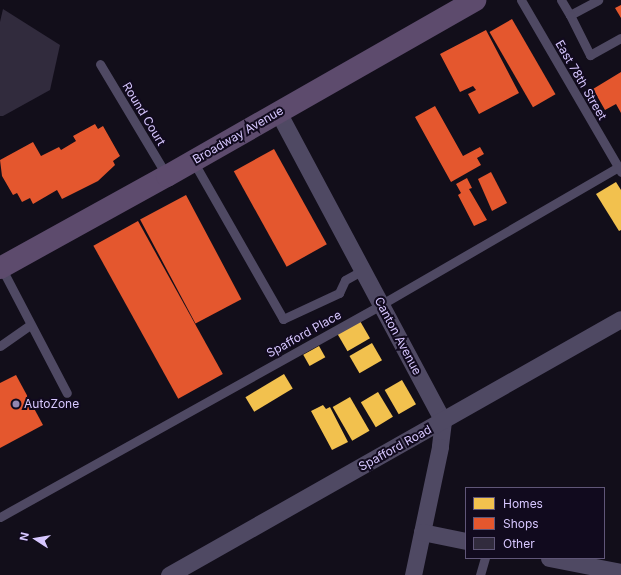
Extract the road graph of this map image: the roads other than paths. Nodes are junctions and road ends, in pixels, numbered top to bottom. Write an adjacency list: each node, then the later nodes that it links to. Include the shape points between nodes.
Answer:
1 (475, 0): 8 (main road, Broadway Avenue)
2 (521, 0): 10 (lane, East 78th Street)
3 (561, 0): 5 (lane)
4 (598, 0): 5 (lane)
5 (570, 16): 6 (lane, via 590,55)
6 (621, 38)
7 (100, 64): 11 (lane, Round Court)
8 (278, 112): 9 (main road, Broadway Avenue); 13 (street, Canton Avenue)
9 (193, 161): 11 (main road, Broadway Avenue); 13 (lane, via 283,320 339,293 345,280)
10 (619, 169): 14 (lane, Spafford Place)
11 (167, 176): 12 (main road, Broadway Avenue)
12 (1, 267): 16 (lane)
13 (363, 270): 14 (street, Canton Avenue)
14 (382, 304): 19 (street, Canton Avenue); 20 (lane, Spafford Place)
15 (621, 319): 19 (street, Spafford Road)
16 (30, 325): 17 (lane); 18 (lane)
17 (0, 346)
18 (67, 392)
19 (443, 421): 21 (street); 26 (street, Spafford Road)
20 (0, 517)
21 (422, 532): 22 (street); 27 (street)
22 (465, 541)
23 (484, 559): 28 (lane)
24 (554, 559): 25 (street)
25 (621, 572)
26 (169, 575)
27 (413, 575)
28 (480, 575)

